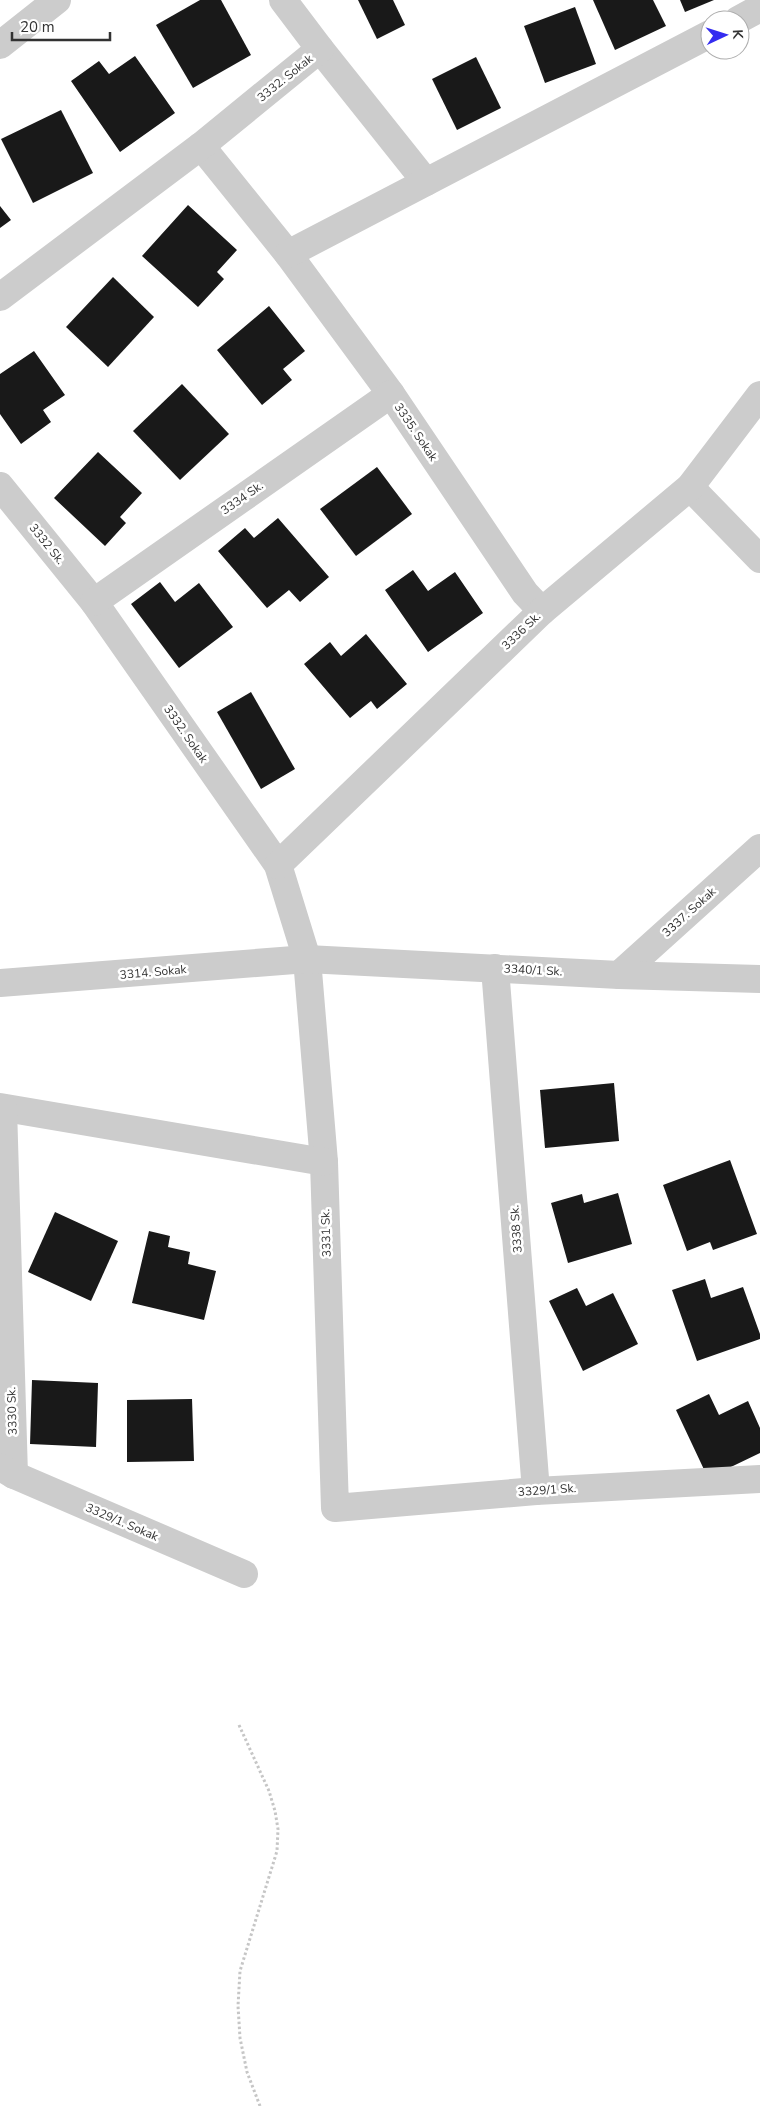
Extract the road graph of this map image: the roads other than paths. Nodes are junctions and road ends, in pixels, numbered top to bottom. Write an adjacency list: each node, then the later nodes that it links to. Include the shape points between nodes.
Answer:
1 (57, 0): 4 (street)
2 (283, 0): 5 (street, 3332. Sokak)
3 (700, 39): 7 (street)
4 (0, 45)
5 (320, 49): 6 (street, 3332. Sokak); 7 (street)
6 (201, 146): 8 (street, 3335. Sokak); 9 (street, 3332. Sokak)
7 (426, 182): 8 (street)
8 (288, 254): 10 (street, 3335. Sokak)
9 (0, 297)
10 (391, 394): 15 (street, 3334 Sk.); 16 (street, 3335. Sokak, via 526,593)
11 (760, 395): 13 (street, 3336 Sk.)
12 (0, 486): 15 (street, 3332 Sk.)
13 (690, 487): 14 (street); 16 (street, 3336 Sk.)
14 (760, 559)
15 (94, 602): 18 (street, 3332. Sokak)
16 (542, 611): 18 (street, 3336 Sk.)
17 (760, 848): 21 (street, 3337. Sokak)
18 (278, 865): 19 (street, 3332. Sokak)
19 (306, 958): 20 (street, 3340/1 Sk.); 23 (street, 3314. Sokak); 25 (street, 3331 Sk.)
20 (495, 968): 21 (street, 3340/1 Sk.); 28 (street, 3338 Sk.)
21 (619, 975): 22 (street, 3340/1 Sk.)
22 (760, 979)
23 (0, 982)
24 (1, 1108): 25 (street); 26 (street, 3330 Sk.)
25 (324, 1162): 29 (street, 3331 Sk.)
26 (7, 1471): 30 (street, 3329/1. Sokak)
27 (760, 1479): 28 (street, 3329/1 Sk.)
28 (536, 1490): 29 (street, 3329/1 Sk.)
29 (335, 1508)
30 (244, 1574)

